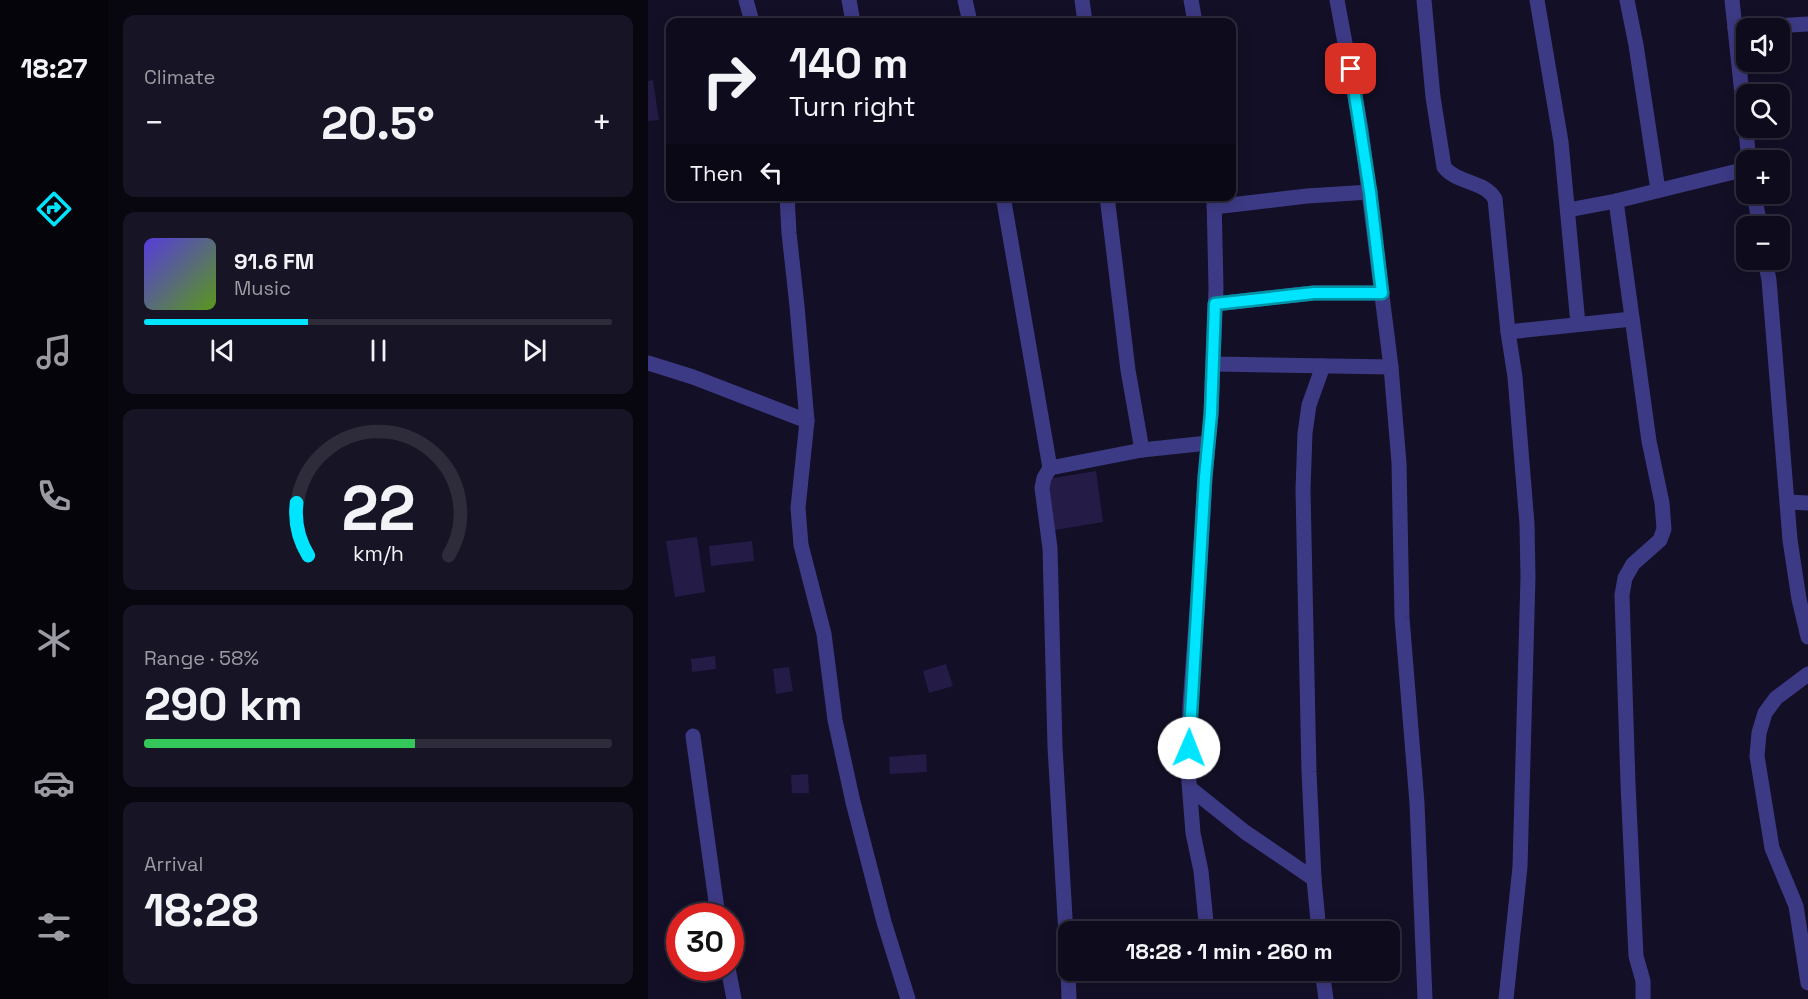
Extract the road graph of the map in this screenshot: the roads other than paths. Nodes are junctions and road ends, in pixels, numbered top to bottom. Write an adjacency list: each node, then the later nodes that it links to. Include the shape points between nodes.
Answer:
1 (746, 0): 11 (street)
2 (849, 0): 12 (street)
3 (965, 0): 13 (street)
4 (1082, 0): 14 (street)
5 (1191, 0): 15 (street)
6 (1337, 0): 21 (street)
7 (1424, 0): 35 (street, via 1432,97 1444,167 1453,176 1491,192 1496,199)
8 (1537, 0): 29 (street, via 1561,142)
9 (1627, 0): 20 (street)
10 (1732, 0): 17 (street)
11 (751, 18)
12 (852, 18)
13 (969, 18)
14 (1084, 18)
15 (1194, 18)
16 (1808, 24): 17 (street)
17 (1735, 28): 18 (street)
18 (1748, 150)
19 (1736, 171): 20 (street)
20 (1658, 190): 27 (street)
21 (1370, 192): 26 (street); 31 (street)
22 (787, 201): 40 (street)
23 (1004, 201): 43 (street)
24 (1108, 201): 42 (street)
25 (1229, 201): 28 (street)
26 (1236, 201)
27 (1616, 201): 29 (street); 33 (street)
28 (1214, 202): 32 (street)
29 (1568, 210): 34 (street)
30 (1767, 270): 44 (street)
31 (1382, 293): 32 (street, via 1314,293); 39 (street)
32 (1215, 304): 37 (street)
33 (1632, 318): 34 (street); 65 (street, via 1664,529 1660,540 1633,564 1622,595 1636,956)
34 (1578, 324): 35 (street)
35 (1509, 332): 64 (street, via 1520,429 1528,577 1520,867)
36 (648, 363): 40 (street)
37 (1213, 364): 38 (street); 41 (street)
38 (1323, 366): 39 (street); 50 (street, via 1309,405 1303,490)
39 (1391, 367): 63 (street)
40 (807, 421): 60 (street, via 798,508 801,545 824,634 835,720 853,802)
41 (1208, 443): 42 (street); 49 (street, via 1190,705)
42 (1142, 450): 43 (street)
43 (1050, 468): 52 (street, via 1042,488 1050,548 1055,747)
44 (1788, 502): 45 (street); 46 (street, via 1790,540)
45 (1808, 503)
46 (1808, 637)
47 (1808, 674): 58 (street, via 1776,698 1764,713 1757,756 1772,848 1796,906)
48 (693, 736): 51 (street)
49 (1190, 788): 50 (street); 53 (street)
50 (1314, 879): 54 (street)
51 (716, 903)
52 (1065, 921)
53 (1206, 921)
54 (1318, 921)
55 (731, 981): 59 (street)
56 (1068, 981): 61 (street)
57 (1324, 981): 62 (street)
58 (1808, 981)
59 (734, 999)
60 (908, 999)
61 (1069, 999)
62 (1326, 999)
63 (1425, 999)
64 (1506, 999)
65 (1643, 999)

